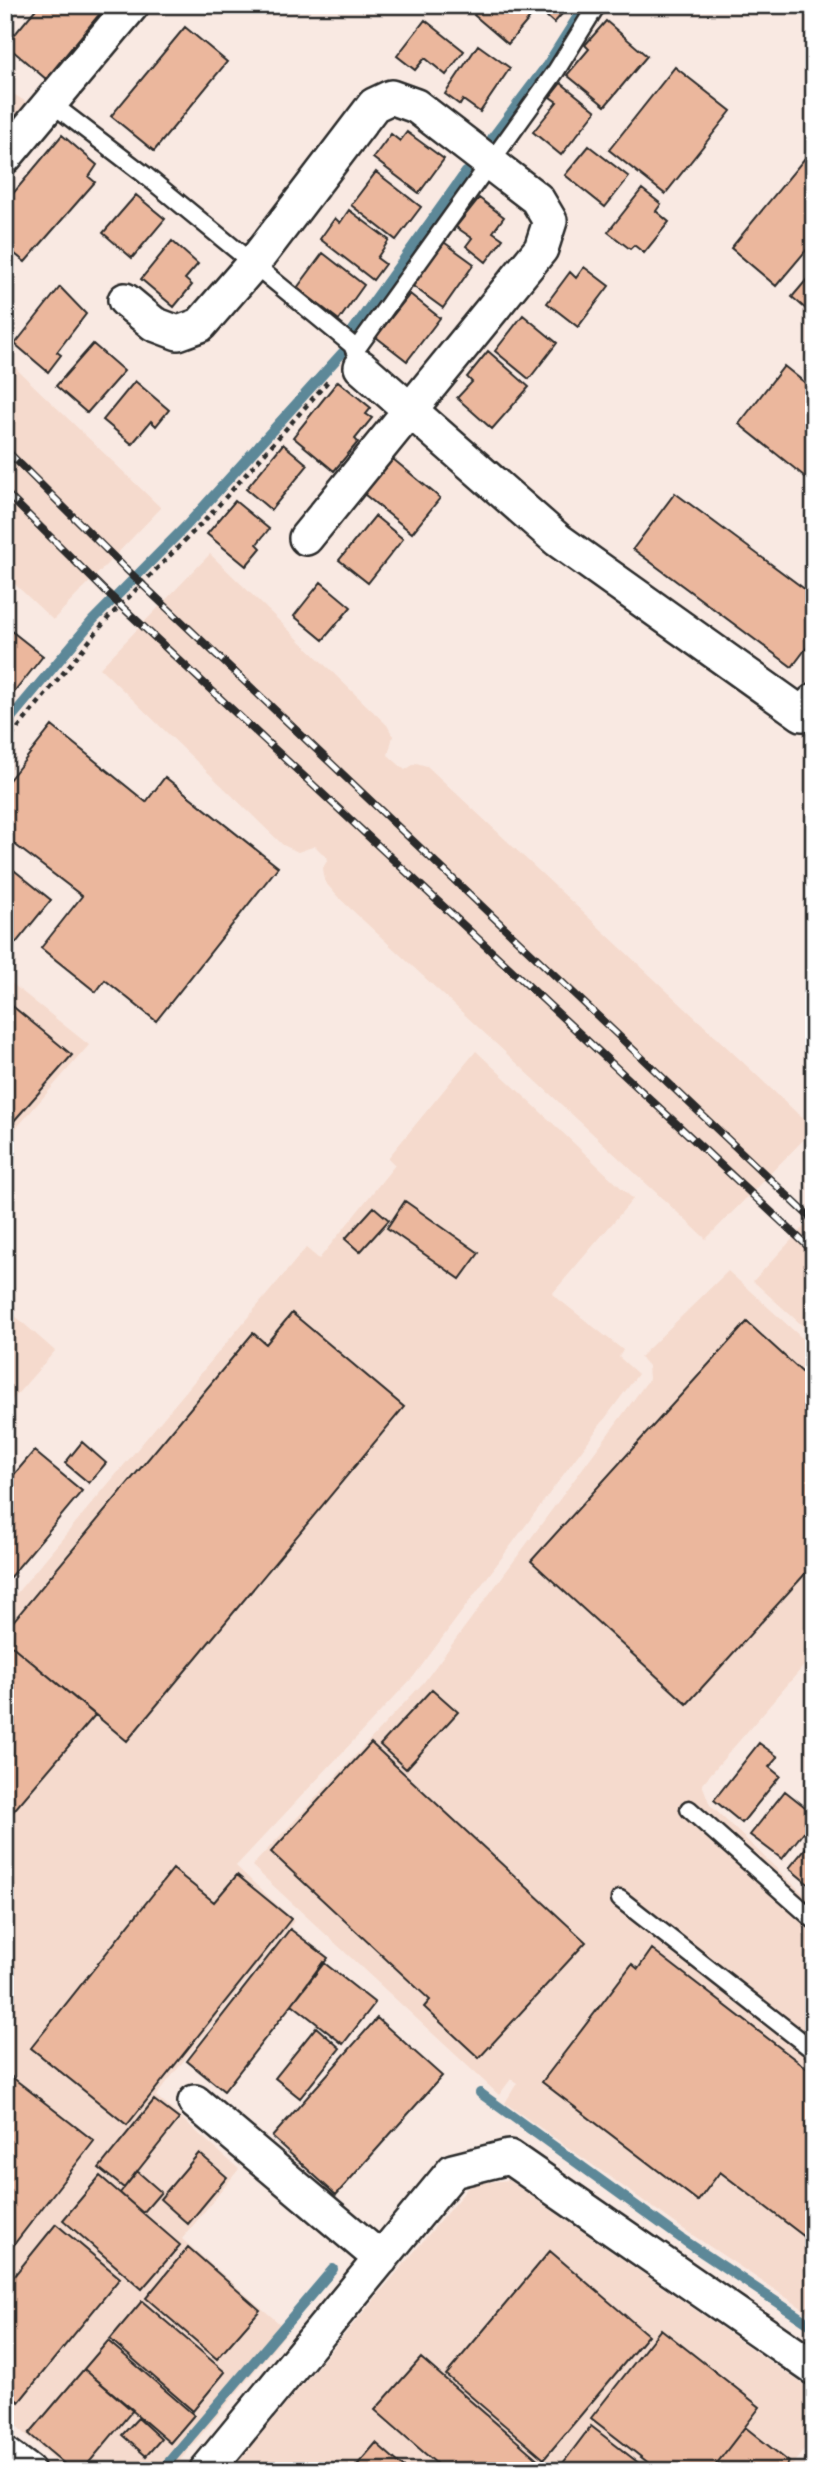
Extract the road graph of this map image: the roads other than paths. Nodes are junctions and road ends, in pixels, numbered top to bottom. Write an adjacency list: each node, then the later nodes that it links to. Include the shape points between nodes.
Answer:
1 (132, 5): 3 (street)
2 (597, 5): 5 (lane, via 556,71)
3 (51, 103): 4 (street); 6 (lane)
4 (5, 157)
5 (488, 162): 6 (street, via 416,106 391,97 374,105); 8 (lane); 9 (street, via 537,199 550,221 541,249)
6 (253, 264): 7 (street, via 200,325 178,333 154,324); 8 (lane)
7 (125, 300)
8 (358, 359): 9 (street)
9 (411, 409): 10 (street); 11 (street, via 558,540)
10 (306, 538)
11 (810, 713)
12 (689, 1809): 14 (lane)
13 (620, 1899): 15 (lane)
14 (814, 1920)
15 (814, 2051)
16 (195, 2102): 17 (street)
17 (381, 2259): 18 (street, via 453,2171 509,2157); 21 (street)
18 (814, 2368)
19 (5, 2454): 20 (street)
20 (27, 2471)
21 (206, 2471)

